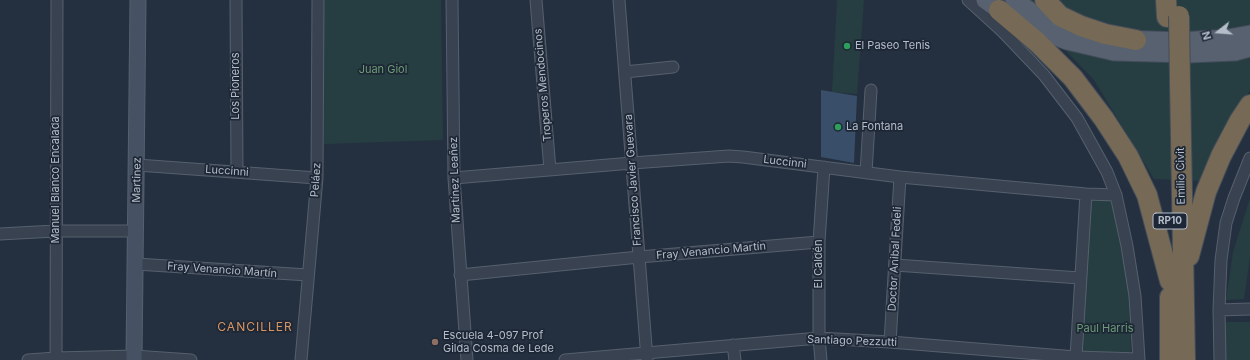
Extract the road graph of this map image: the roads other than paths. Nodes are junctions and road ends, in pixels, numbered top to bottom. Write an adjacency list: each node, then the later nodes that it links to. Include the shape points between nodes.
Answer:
1 (57, 0): 31 (street, Manuel Blanco Encalada)
2 (138, 0): 21 (street, Martinez)
3 (236, 0): 24 (street, Los Pioneros)
4 (318, 0): 27 (street, Peláez)
5 (452, 0): 28 (street, Martínez Leañez)
6 (536, 0): 23 (street, Troperos Mendocinos)
7 (619, 0): 16 (street, Francisco Javier Guevara)
8 (968, 0): 30 (street, via 1004,32 1044,75 1077,118 1107,172)
9 (1045, 0): 13 (highway, via 1060,16 1081,26)
10 (999, 3): 13 (main road, via 1082,33 1104,38); 14 (main road, via 1034,28 1067,42 1114,52 1188,54 1235,52); 41 (highway, via 1073,78 1128,156 1147,195)
11 (1173, 8): 41 (highway, Emilio Civit / RP10, via 1174,83 1170,166)
12 (1250, 34): 13 (main road, via 1181,41)
13 (1136, 40)
14 (1250, 48)
15 (673, 67): 16 (street)
16 (625, 72): 20 (street, Francisco Javier Guevara)
17 (871, 90): 25 (street)
18 (1250, 105): 41 (highway, via 1221,156 1206,192)
19 (1250, 158): 43 (street, via 1226,223 1221,260)
20 (632, 163): 22 (street, Luccinni, via 730,156); 23 (street, Luccinni); 35 (street, Francisco Javier Guevara)
21 (137, 165): 24 (street, Luccinni); 32 (street, Martinez)
22 (824, 167): 25 (street, Luccinni); 34 (street, El Caldén)
23 (550, 170): 28 (street, Luccinni)
24 (237, 172): 27 (street, Luccinni)
25 (866, 173): 26 (street, Luccinni)
26 (900, 177): 29 (street, Luccinni); 37 (street, Doctor Anibal Fedeli)
27 (317, 178): 38 (street, Peláez)
28 (454, 178): 39 (street, Martínez Leañez)
29 (1086, 194): 30 (street, Luccinni); 40 (street)
30 (1116, 195): 59 (street, via 1135,296)
31 (55, 231): 32 (street); 33 (street); 51 (street, Manuel Blanco Encalada)
32 (136, 231): 36 (street, Martinez)
33 (0, 234)
34 (819, 242): 35 (street, Fray Venancio Martín); 44 (street, El Caldén)
35 (638, 257): 39 (street, Fray Venancio Martín); 47 (street, Francisco Javier Guevara)
36 (136, 264): 38 (street, Fray Venancio Martín); 49 (street, Martinez)
37 (895, 265): 40 (street); 45 (street, Doctor Anibal Fedeli)
38 (308, 275): 54 (street, Peláez)
39 (460, 275): 55 (street, Martínez Leañez)
40 (1080, 278): 48 (street)
41 (1177, 280): 50 (highway, Emilio Civit / RP10)
42 (1250, 309): 43 (street)
43 (1219, 310): 60 (street)
44 (819, 338): 45 (street, Santiago Pezzutti); 46 (street, Santiago Pezzutti); 58 (street, El Caldén)
45 (890, 342): 48 (street, Santiago Pezzutti)
46 (733, 345): 47 (street, Santiago Pezzutti); 57 (street)
47 (646, 357): 56 (street, Santiago Pezzutti)
48 (1076, 357): 59 (street, Santiago Pezzutti)
49 (134, 358): 51 (street); 53 (street)
50 (1182, 358)
51 (56, 359): 52 (street)
52 (28, 360)
53 (191, 360)
54 (301, 360)
55 (467, 360)
56 (565, 360)
57 (735, 360)
58 (821, 360)
59 (1139, 360)
60 (1220, 360)

